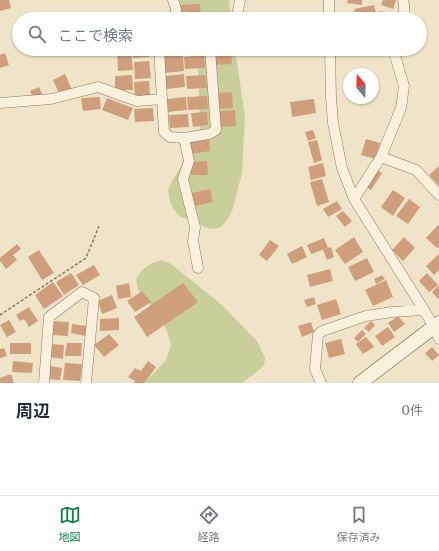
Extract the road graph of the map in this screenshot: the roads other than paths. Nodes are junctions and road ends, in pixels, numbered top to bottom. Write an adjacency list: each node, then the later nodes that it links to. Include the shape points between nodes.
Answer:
1 (173, 0): 5 (street)
2 (240, 0): 6 (street)
3 (329, 0): 7 (street)
4 (403, 0): 8 (street)
5 (176, 12)
6 (238, 12)
7 (329, 12)
8 (404, 12)
9 (160, 56): 13 (street)
10 (211, 56): 15 (street, via 216,130)
11 (330, 56): 18 (street, via 333,123 342,168)
12 (395, 56): 16 (street, via 404,86 401,108)
13 (162, 99): 14 (street, via 137,101 98,87 51,99); 15 (street, via 164,132 170,137)
14 (0, 103)
15 (184, 138): 19 (street, via 189,161 183,179 195,227 193,241)
16 (381, 157): 17 (street, via 416,170); 18 (street)
17 (439, 195)
18 (354, 199): 20 (street)
19 (198, 268)
20 (424, 310): 21 (street); 24 (street, via 366,316 322,331 318,335 315,369)
21 (437, 330): 25 (main road)
22 (44, 383): 23 (street, via 49,317 82,292 94,298)
23 (86, 383)
24 (321, 383)
25 (360, 383)

